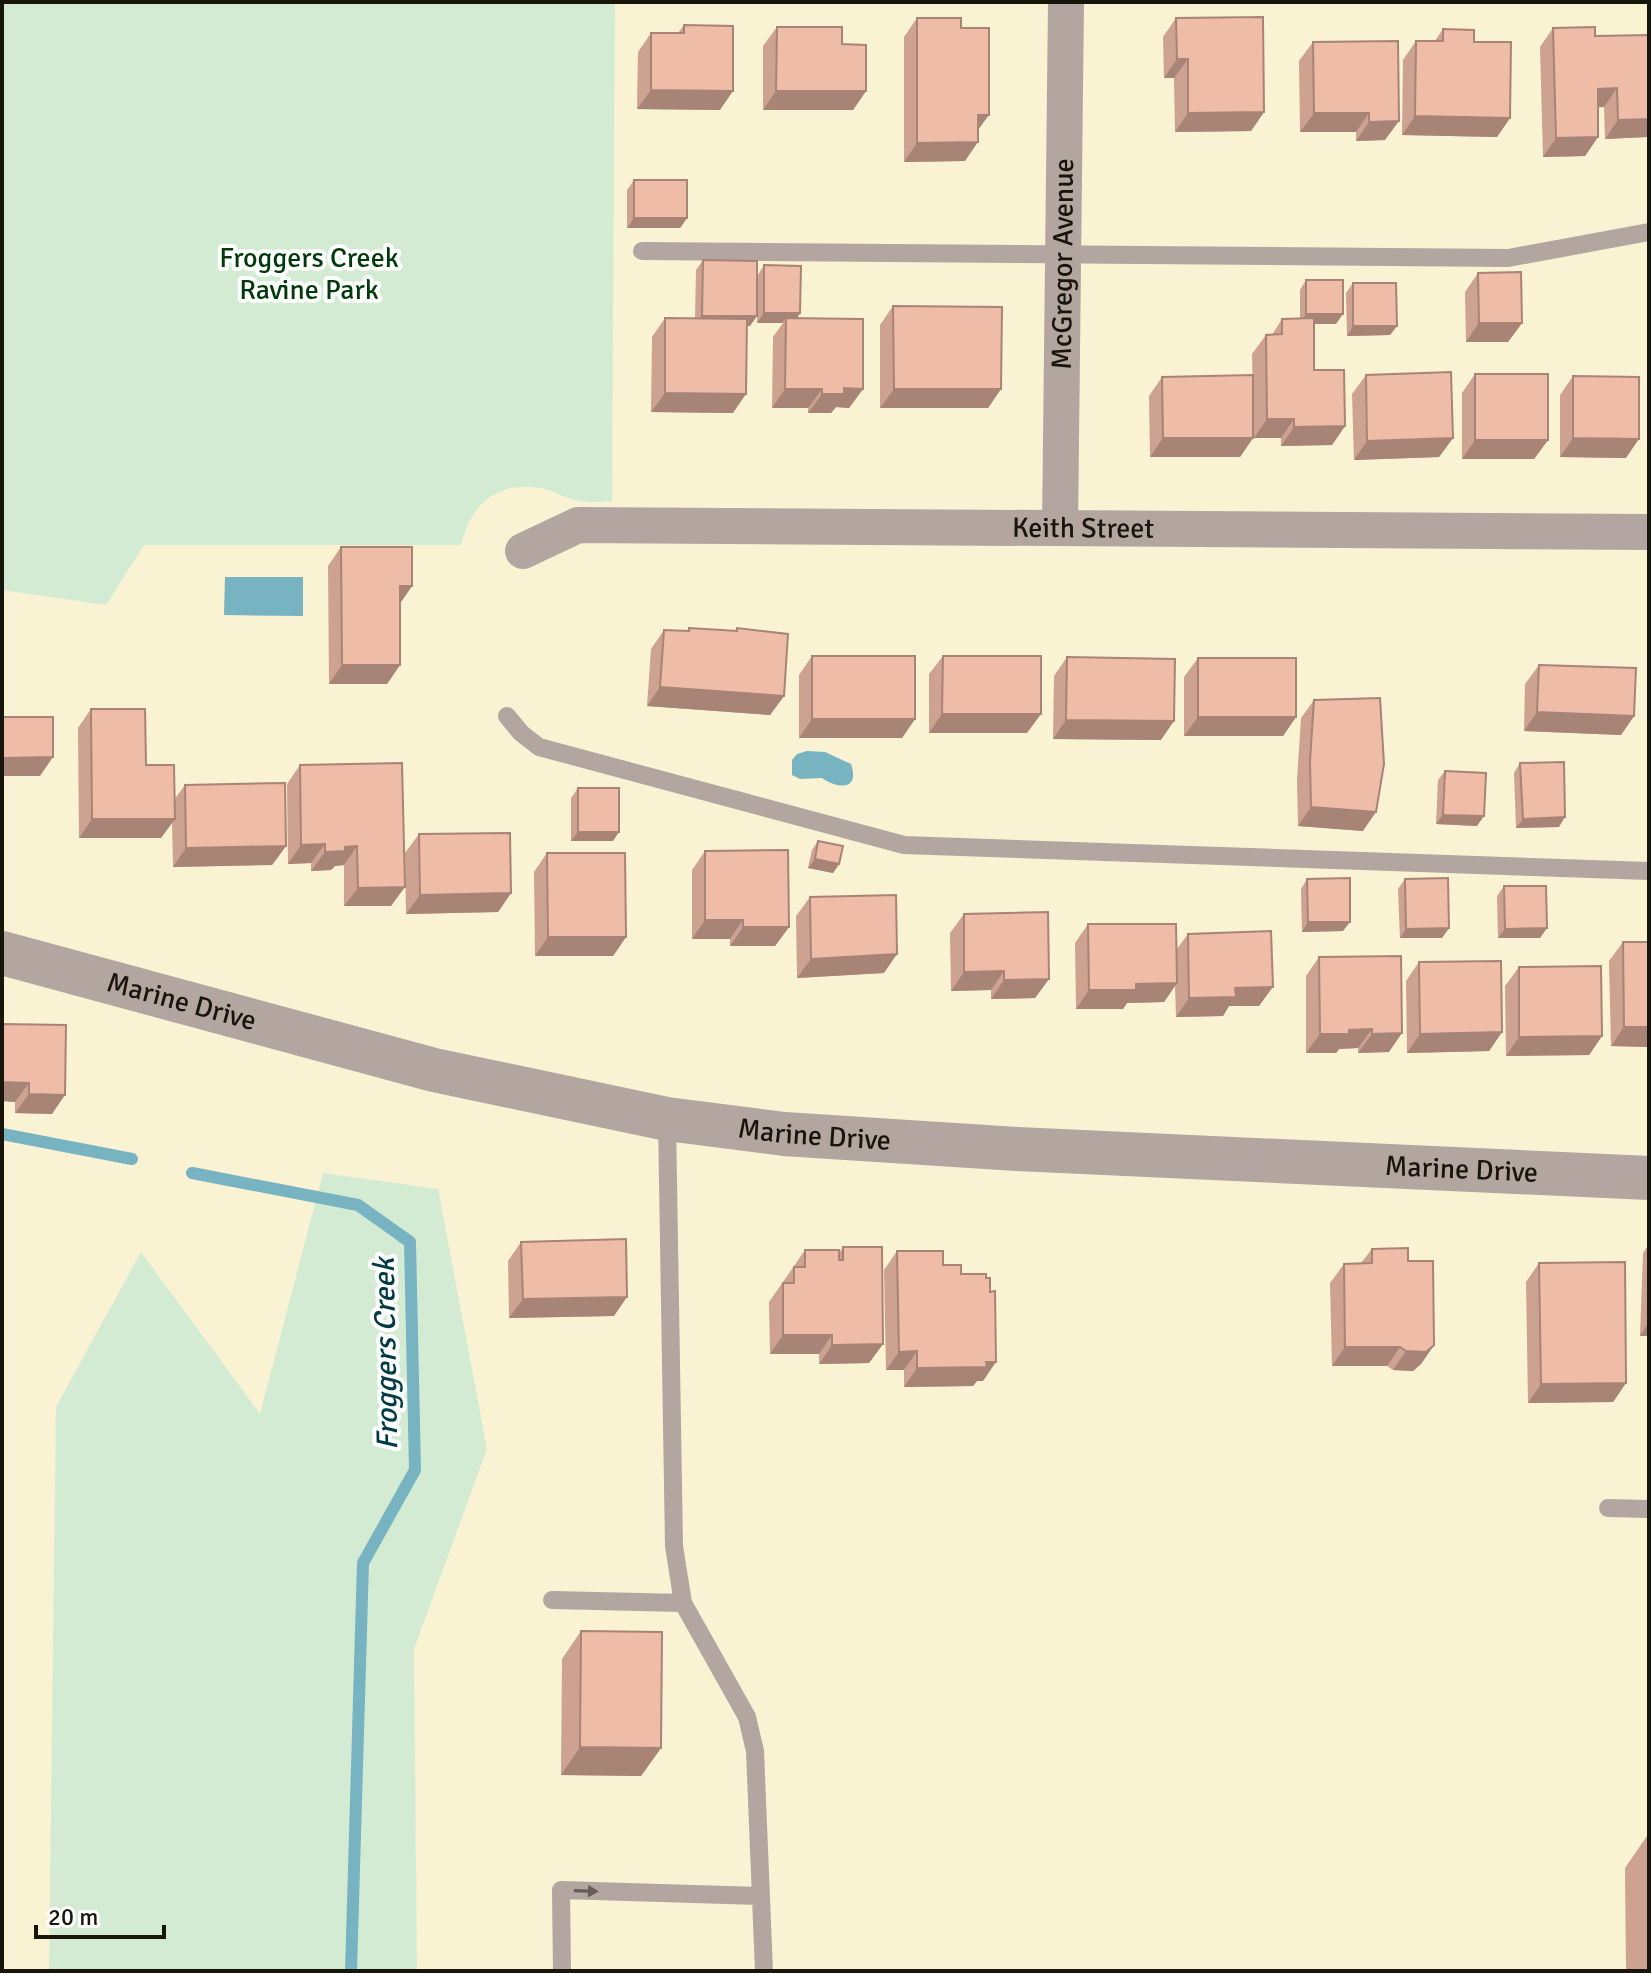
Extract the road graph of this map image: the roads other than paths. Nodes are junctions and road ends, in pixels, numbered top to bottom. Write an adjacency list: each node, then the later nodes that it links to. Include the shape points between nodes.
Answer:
1 (1066, 2): 4 (street, McGregor Avenue)
2 (1649, 232): 4 (lane, via 1508,258)
3 (642, 251): 4 (lane)
4 (1063, 254): 5 (street, McGregor Avenue)
5 (1060, 528): 6 (street, Keith Street); 7 (street, Keith Street, via 578,525)
6 (1649, 532)
7 (523, 551)
8 (507, 716): 9 (lane, via 539,747 904,845)
9 (1649, 871)
10 (2, 953): 11 (street, Marine Drive, via 434,1070)
11 (667, 1119): 12 (street, Marine Drive, via 784,1134 1017,1149); 16 (lane, via 674,1546)
12 (1649, 1178)
13 (1608, 1508): 14 (lane)
14 (1649, 1509)
15 (552, 1600): 16 (lane)
16 (683, 1603): 17 (lane, via 747,1717 755,1751)
17 (760, 1896): 18 (lane, one-way to 17, via 561,1890); 19 (lane)
18 (562, 1971)
19 (764, 1971)

